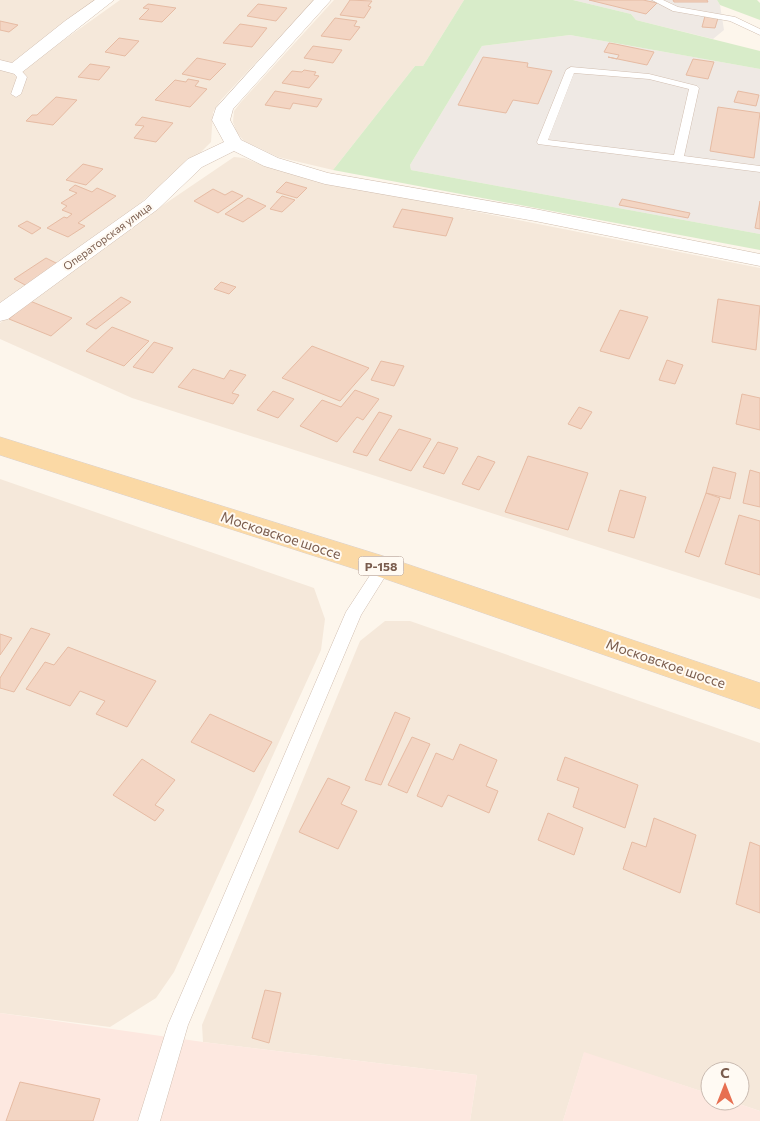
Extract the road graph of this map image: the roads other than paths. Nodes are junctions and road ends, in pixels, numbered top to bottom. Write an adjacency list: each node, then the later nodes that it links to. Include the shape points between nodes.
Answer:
1 (106, 0): 5 (street, via 35,55)
2 (323, 0): 7 (street, via 225,108 222,120)
3 (656, 0): 4 (lane, via 676,9 732,19)
4 (760, 32)
5 (8, 67): 6 (lane, via 22,77)
6 (16, 94)
7 (234, 144): 10 (street, via 271,162 325,178 535,214); 11 (street, Операторская улица, via 195,163 152,205)
8 (678, 160): 8 (lane, via 542,142 571,70 674,80 694,88); 9 (lane)
9 (760, 169)
10 (760, 260)
11 (0, 314)
12 (0, 446): 13 (main road, Московское шоссе / Р-158)
13 (383, 567): 14 (main road, Московское шоссе / Р-158); 15 (lane, via 354,612 178,1025)
14 (760, 696)
15 (149, 1121)

